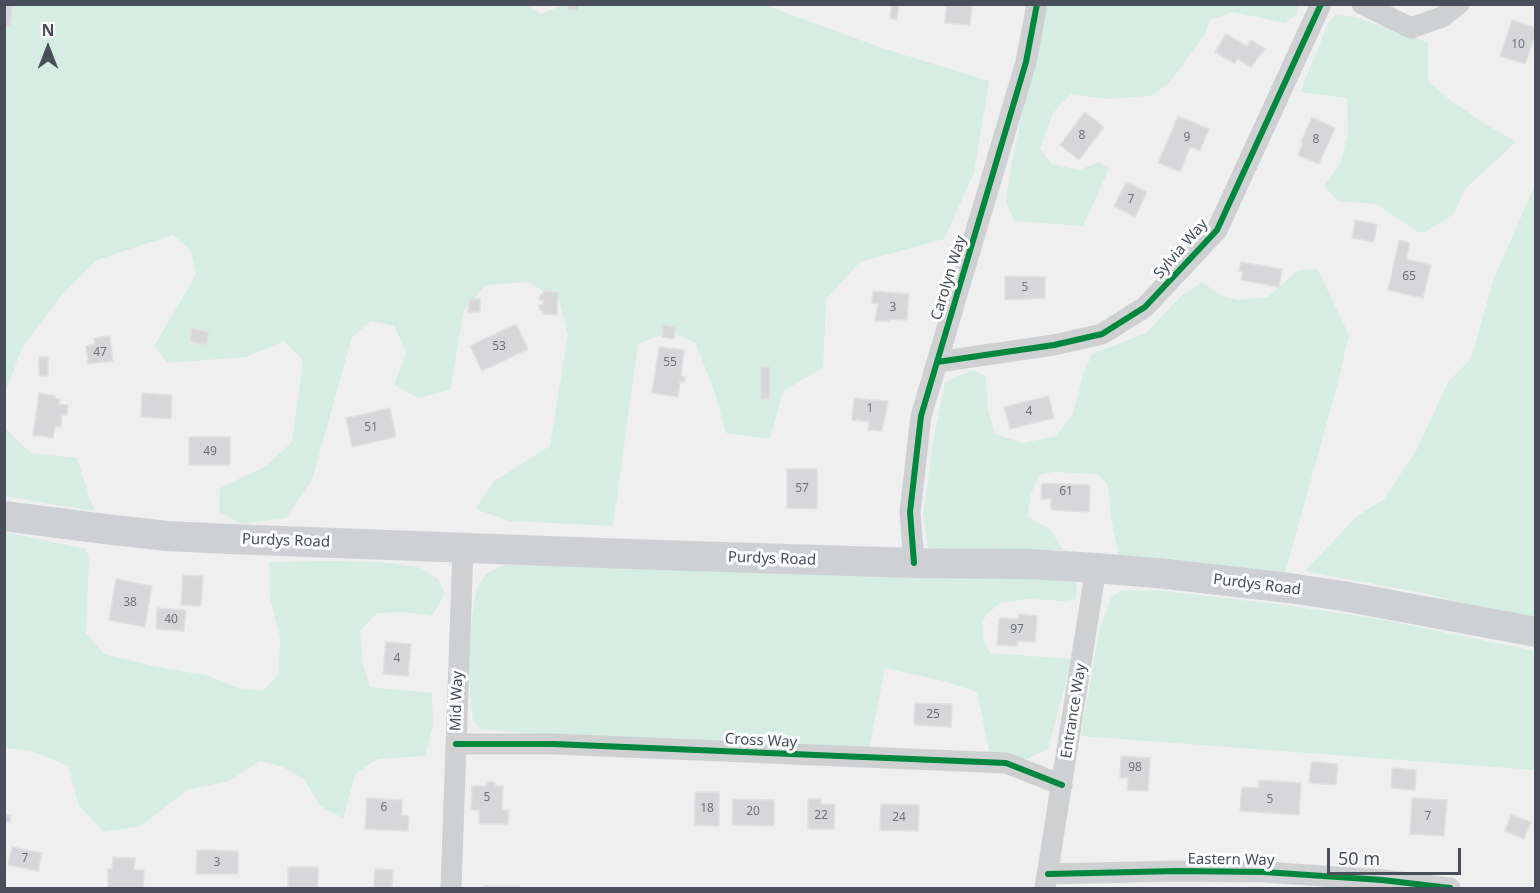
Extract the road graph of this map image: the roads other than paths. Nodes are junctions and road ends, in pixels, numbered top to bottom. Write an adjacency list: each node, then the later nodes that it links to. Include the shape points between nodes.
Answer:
1 (1037, 4): 5 (street, Carolyn Way, via 1026,62)
2 (1321, 4): 5 (street, Sylvia Way, via 1217,230 1145,307 1102,334)
3 (1362, 4): 4 (street, via 1411,28 1442,17)
4 (1459, 4)
5 (937, 362): 8 (street, Carolyn Way, via 921,416 910,512)
6 (4, 516): 7 (main road, Purdys Road, via 167,536)
7 (463, 549): 8 (main road, Purdys Road); 11 (street, Mid Way)
8 (914, 563): 9 (main road, Purdys Road)
9 (1096, 568): 10 (main road, Purdys Road, via 1299,590); 12 (street, Entrance Way)
10 (1536, 632)
11 (456, 744): 12 (street, Cross Way, via 554,744 1006,763); 15 (street, Mid Way)
12 (1062, 785): 14 (street, Entrance Way)
13 (1263, 880): 14 (street, Eastern Way, via 1176,871); 16 (street, Eastern Way, via 1382,880)
14 (1046, 881)
15 (451, 888)
16 (1450, 888)

